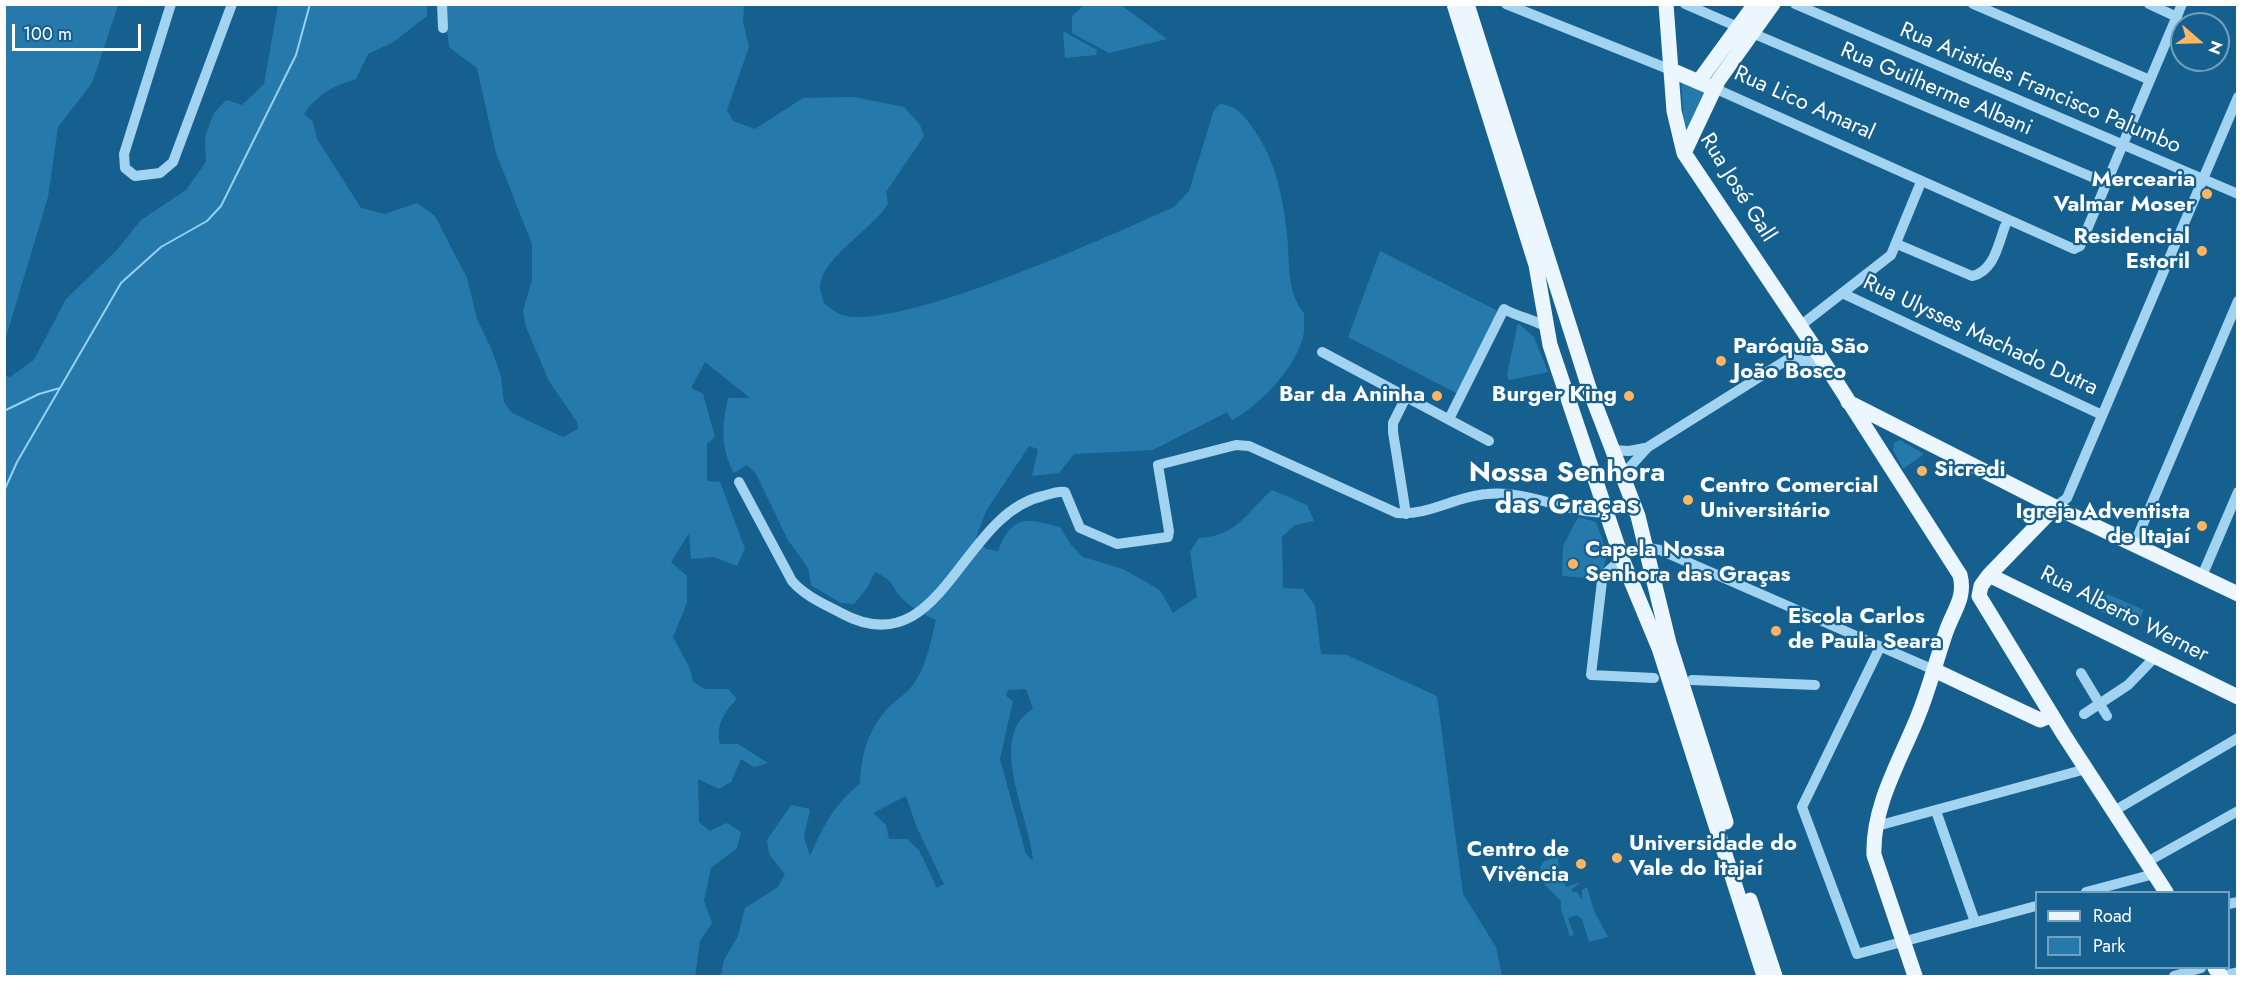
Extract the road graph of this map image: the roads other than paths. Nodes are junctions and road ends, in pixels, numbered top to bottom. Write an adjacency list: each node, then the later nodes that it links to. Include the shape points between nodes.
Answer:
1 (171, 4): 2 (street, via 123,164 129,173 143,177 160,173 173,162)
2 (232, 4)
3 (442, 4): 15 (street)
4 (1454, 4): 34 (main road, via 1536,265)
5 (1467, 4): 35 (main road)
6 (1506, 4): 18 (street, Rua Lico Amaral)
7 (1666, 4): 18 (main road, Rua José Gall)
8 (1685, 4): 16 (street, Rua Guilherme Albani)
9 (1755, 4): 16 (main road)
10 (1773, 4): 16 (main road)
11 (1795, 4): 23 (street, Rua Aristides Francisco Palumbo)
12 (1973, 4): 19 (street)
13 (2149, 4): 14 (street)
14 (2170, 14)
15 (443, 28)
16 (1745, 30): 20 (main road); 21 (main road); 27 (street, Rua Guilherme Albani)
17 (2170, 33): 19 (street)
18 (1671, 70): 20 (main road, Rua Lico Amaral); 24 (main road, Rua José Gall, via 1677,129)
19 (2150, 80): 23 (street)
20 (1699, 81): 21 (main road, Rua Lico Amaral)
21 (1714, 88): 24 (main road); 26 (street, Rua Lico Amaral)
22 (2238, 97): 25 (street)
23 (2122, 145): 25 (street, Rua Aristides Francisco Palumbo); 27 (street)
24 (1684, 153): 33 (main road, Rua José Gall)
25 (2202, 179): 28 (street, Rua Aristides Francisco Palumbo); 42 (street)
26 (1921, 182): 27 (street, Rua Lico Amaral, via 2072,249 2080,246); 30 (street)
27 (2106, 183)
28 (2238, 194)
29 (2005, 226): 30 (street, via 1989,267 1972,276)
30 (1897, 244): 31 (street, via 1891,255)
31 (1842, 293): 33 (street); 42 (street, Rua Ulysses Machado Dutra)
32 (2238, 301): 57 (street)
33 (1800, 326): 36 (main road, Rua José Gall)
34 (1546, 327): 35 (main road); 43 (street, via 1504,309); 55 (main road)
35 (1573, 338): 49 (main road)
36 (1812, 344): 38 (street); 39 (main road, Rua José Gall)
37 (1323, 352): 40 (street)
38 (1788, 361): 39 (street, via 1813,361); 48 (street)
39 (1827, 368): 41 (main road, Rua José Gall)
40 (1406, 397): 43 (street); 56 (street, via 1393,432)
41 (1848, 402): 44 (main road); 46 (main road, Rua José Gall)
42 (2102, 415): 54 (street, via 2067,498)
43 (1449, 419): 47 (street)
44 (1880, 419): 45 (main road); 46 (main road, via 1880,434)
45 (1903, 430): 50 (main road, via 1887,440); 54 (main road)
46 (1868, 435): 50 (main road, Rua José Gall)
47 (1489, 441)
48 (1648, 447): 49 (street); 51 (street, via 1628,469)
49 (1613, 450): 51 (main road)
50 (1882, 454): 65 (main road, Rua José Gall, via 1960,575 1961,600)
51 (1626, 478): 58 (main road)
52 (740, 482): 56 (street, via 800,590 870,625 896,623 920,613 1004,513 1027,499 1065,492 1080,528 1116,544 1168,537 1158,465 1236,445 1249,446 1380,507)
53 (2238, 492): 61 (street)
54 (2055, 507): 57 (main road); 60 (main road)
55 (1607, 513): 56 (street, via 1509,494 1486,494); 59 (main road)
56 (1406, 514)
57 (2134, 545): 61 (main road)
58 (1648, 548): 59 (main road, via 1638,562); 63 (street); 90 (main road, via 1671,650)
59 (1622, 560): 67 (street, via 1605,573 1602,581 1591,675); 89 (main road, via 1659,648)
60 (1989, 575): 64 (main road, Rua Alberto Werner); 73 (main road, via 1981,586 1979,596 1983,605)
61 (2202, 576): 62 (main road)
62 (2238, 594)
63 (1880, 647): 65 (street); 86 (street, via 1802,807 1857,954)
64 (2156, 656): 70 (main road, Rua Alberto Werner); 71 (street, via 2133,682)
65 (1934, 670): 73 (main road, via 2040,720); 80 (main road)
66 (2080, 673): 71 (street)
67 (1654, 678)
68 (1692, 680): 69 (street)
69 (1815, 685)
70 (2238, 697)
71 (2099, 704): 72 (street); 74 (street)
72 (2085, 714)
73 (2052, 715): 76 (main road)
74 (2107, 716)
75 (2238, 738): 78 (street)
76 (2086, 769): 77 (street); 78 (main road)
77 (1936, 811): 80 (street); 85 (street)
78 (2114, 811): 81 (main road)
79 (2238, 811): 81 (street)
80 (1877, 826): 86 (main road, via 1874,855)
81 (2150, 868): 82 (street); 83 (main road)
82 (2088, 891)
83 (2165, 891)
84 (2035, 907): 85 (street)
85 (1975, 922): 86 (street)
86 (1902, 941): 91 (main road)
87 (2198, 969): 92 (street)
88 (2238, 972): 93 (street)
89 (1764, 976)
90 (1775, 976)
91 (1915, 976)
92 (2174, 976)
93 (2221, 976)

